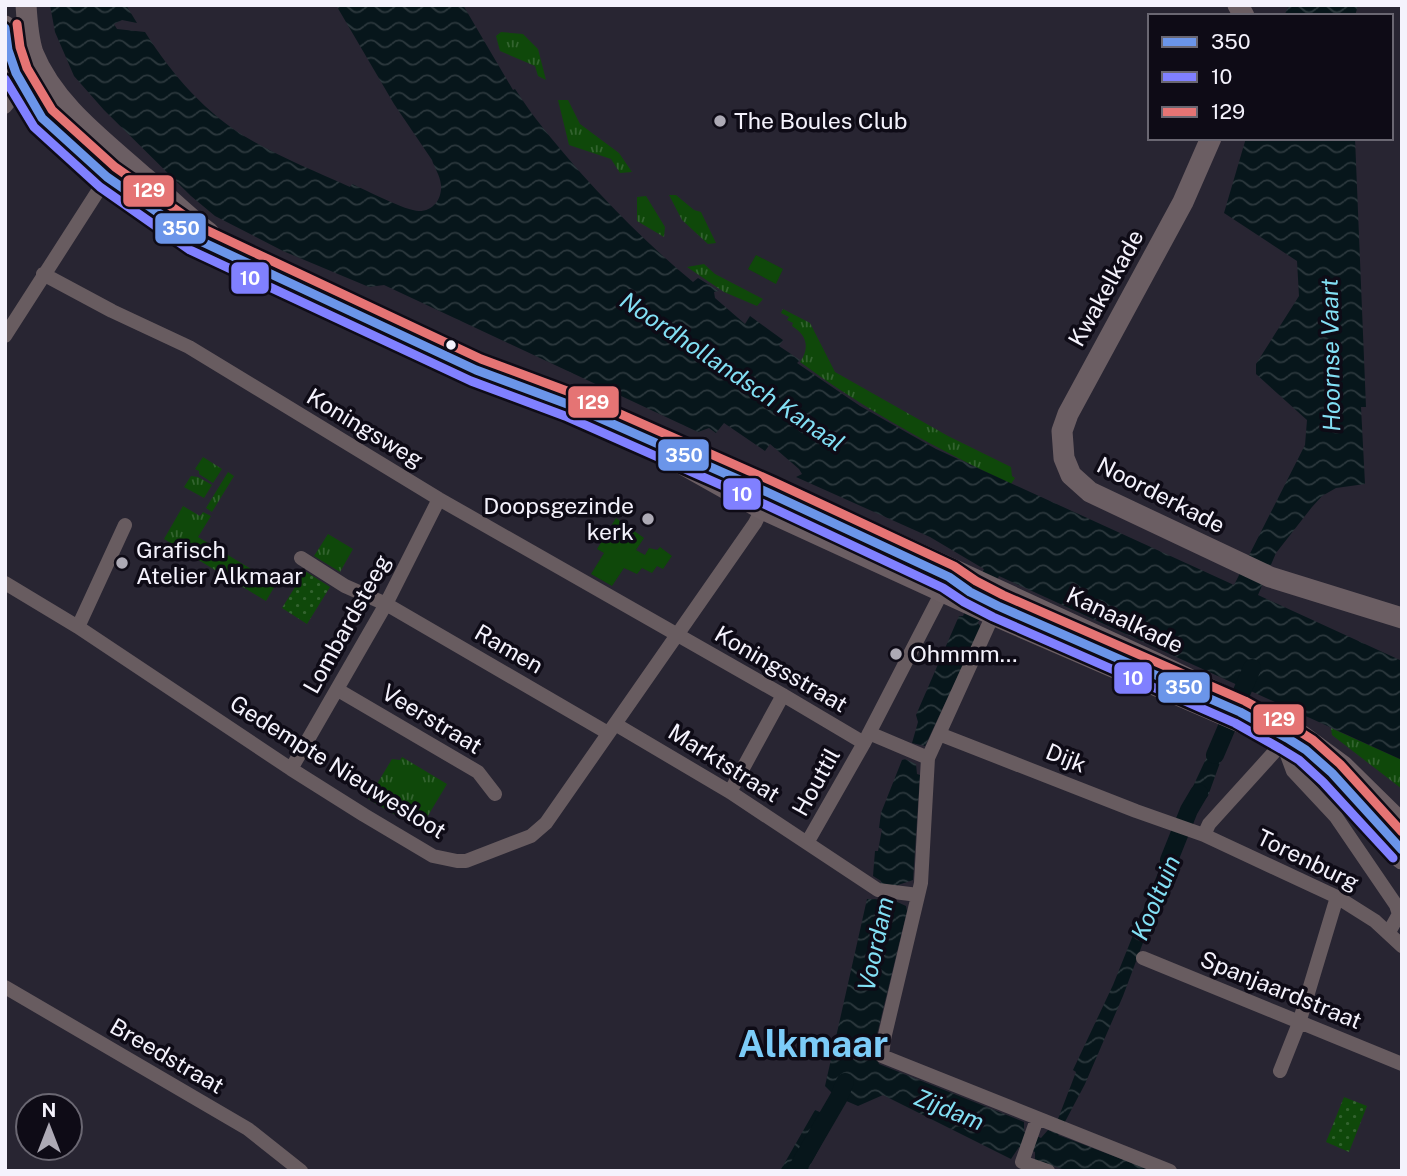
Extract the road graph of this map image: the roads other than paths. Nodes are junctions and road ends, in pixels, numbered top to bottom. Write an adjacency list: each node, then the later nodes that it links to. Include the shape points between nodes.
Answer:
1 (26, 5): 3 (street, via 30,41)
2 (5, 26): 4 (street, via 10,60)
3 (44, 75): 4 (street); 7 (street, via 82,122)
4 (23, 88): 5 (street); 8 (street, via 42,118)
5 (5, 107)
6 (1210, 140): 11 (street, Kwakelkade, via 1183,202 1068,414 1061,439)
7 (123, 158): 8 (street); 18 (street, Kanaalkade, via 208,233 273,268 519,380 594,407)
8 (107, 177): 9 (street); 13 (street, via 216,250 684,465)
9 (43, 274): 10 (street); 12 (street, Koningsweg, via 189,347)
10 (5, 336)
11 (1066, 465): 21 (street, Noorderkade, via 1090,492 1240,564)
12 (439, 499): 19 (street, Lombardsteeg); 23 (street, Koningsweg)
13 (762, 509): 17 (street); 23 (street, Gedempte Nieuwesloot)
14 (125, 525): 22 (street)
15 (301, 558): 19 (street, Ramen, via 345,586)
16 (5, 583): 22 (street, Gedempte Nieuwesloot)
17 (942, 592): 20 (street, Kanaalkade); 30 (street, Houttil)
18 (1001, 592): 20 (street); 26 (street, Kanaalkade)
19 (386, 604): 24 (street, Lombardsteeg); 27 (street, Ramen)
20 (990, 614): 26 (street, Kanaalkade, via 1145,683); 28 (street)
21 (1402, 618)
22 (78, 627): 32 (street, Gedempte Nieuwesloot)
23 (676, 634): 25 (street, Koningsstraat); 27 (street, Gedempte Nieuwesloot)
24 (338, 690): 32 (street, Lombardsteeg); 34 (street, Veerstraat, via 478,772)
25 (783, 695): 30 (street, Koningsstraat); 33 (street)
26 (1234, 709): 29 (street, Kanaalkade)
27 (612, 728): 32 (street, Gedempte Nieuwesloot, via 556,811 531,836 457,861 433,856); 33 (street, Marktstraat)
28 (939, 733): 31 (street); 36 (street, Dijk)
29 (1288, 736): 35 (street, Kanaalkade, via 1343,766); 36 (street); 38 (street, Kanaalkade); 41 (street, via 1293,771 1336,817 1396,905 1399,914)
30 (866, 738): 31 (street, Koningsstraat); 37 (street, Houttil)
31 (918, 755): 39 (street)
32 (291, 769)
33 (730, 792): 37 (street, Marktstraat)
34 (495, 794)
35 (1402, 824)
36 (1204, 835): 40 (street, Torenburg)
37 (807, 843): 39 (street, Marktstraat, via 878,890)
38 (1402, 859)
39 (918, 895): 48 (street, via 882,1056)
40 (1337, 897): 41 (street, Torenburg); 45 (street)
41 (1389, 932): 42 (street, Torenburg)
42 (1402, 946)
43 (1143, 958): 45 (street, Spanjaardstraat)
44 (5, 987): 49 (street, Breedstraat, via 248,1129)
45 (1299, 1023): 46 (street, Spanjaardstraat); 47 (street)
46 (1402, 1064)
47 (1280, 1071)
48 (1035, 1125): 50 (street, via 1024,1157); 51 (street, via 1059,1126)
49 (301, 1171)
50 (1048, 1171)
51 (1170, 1171)

